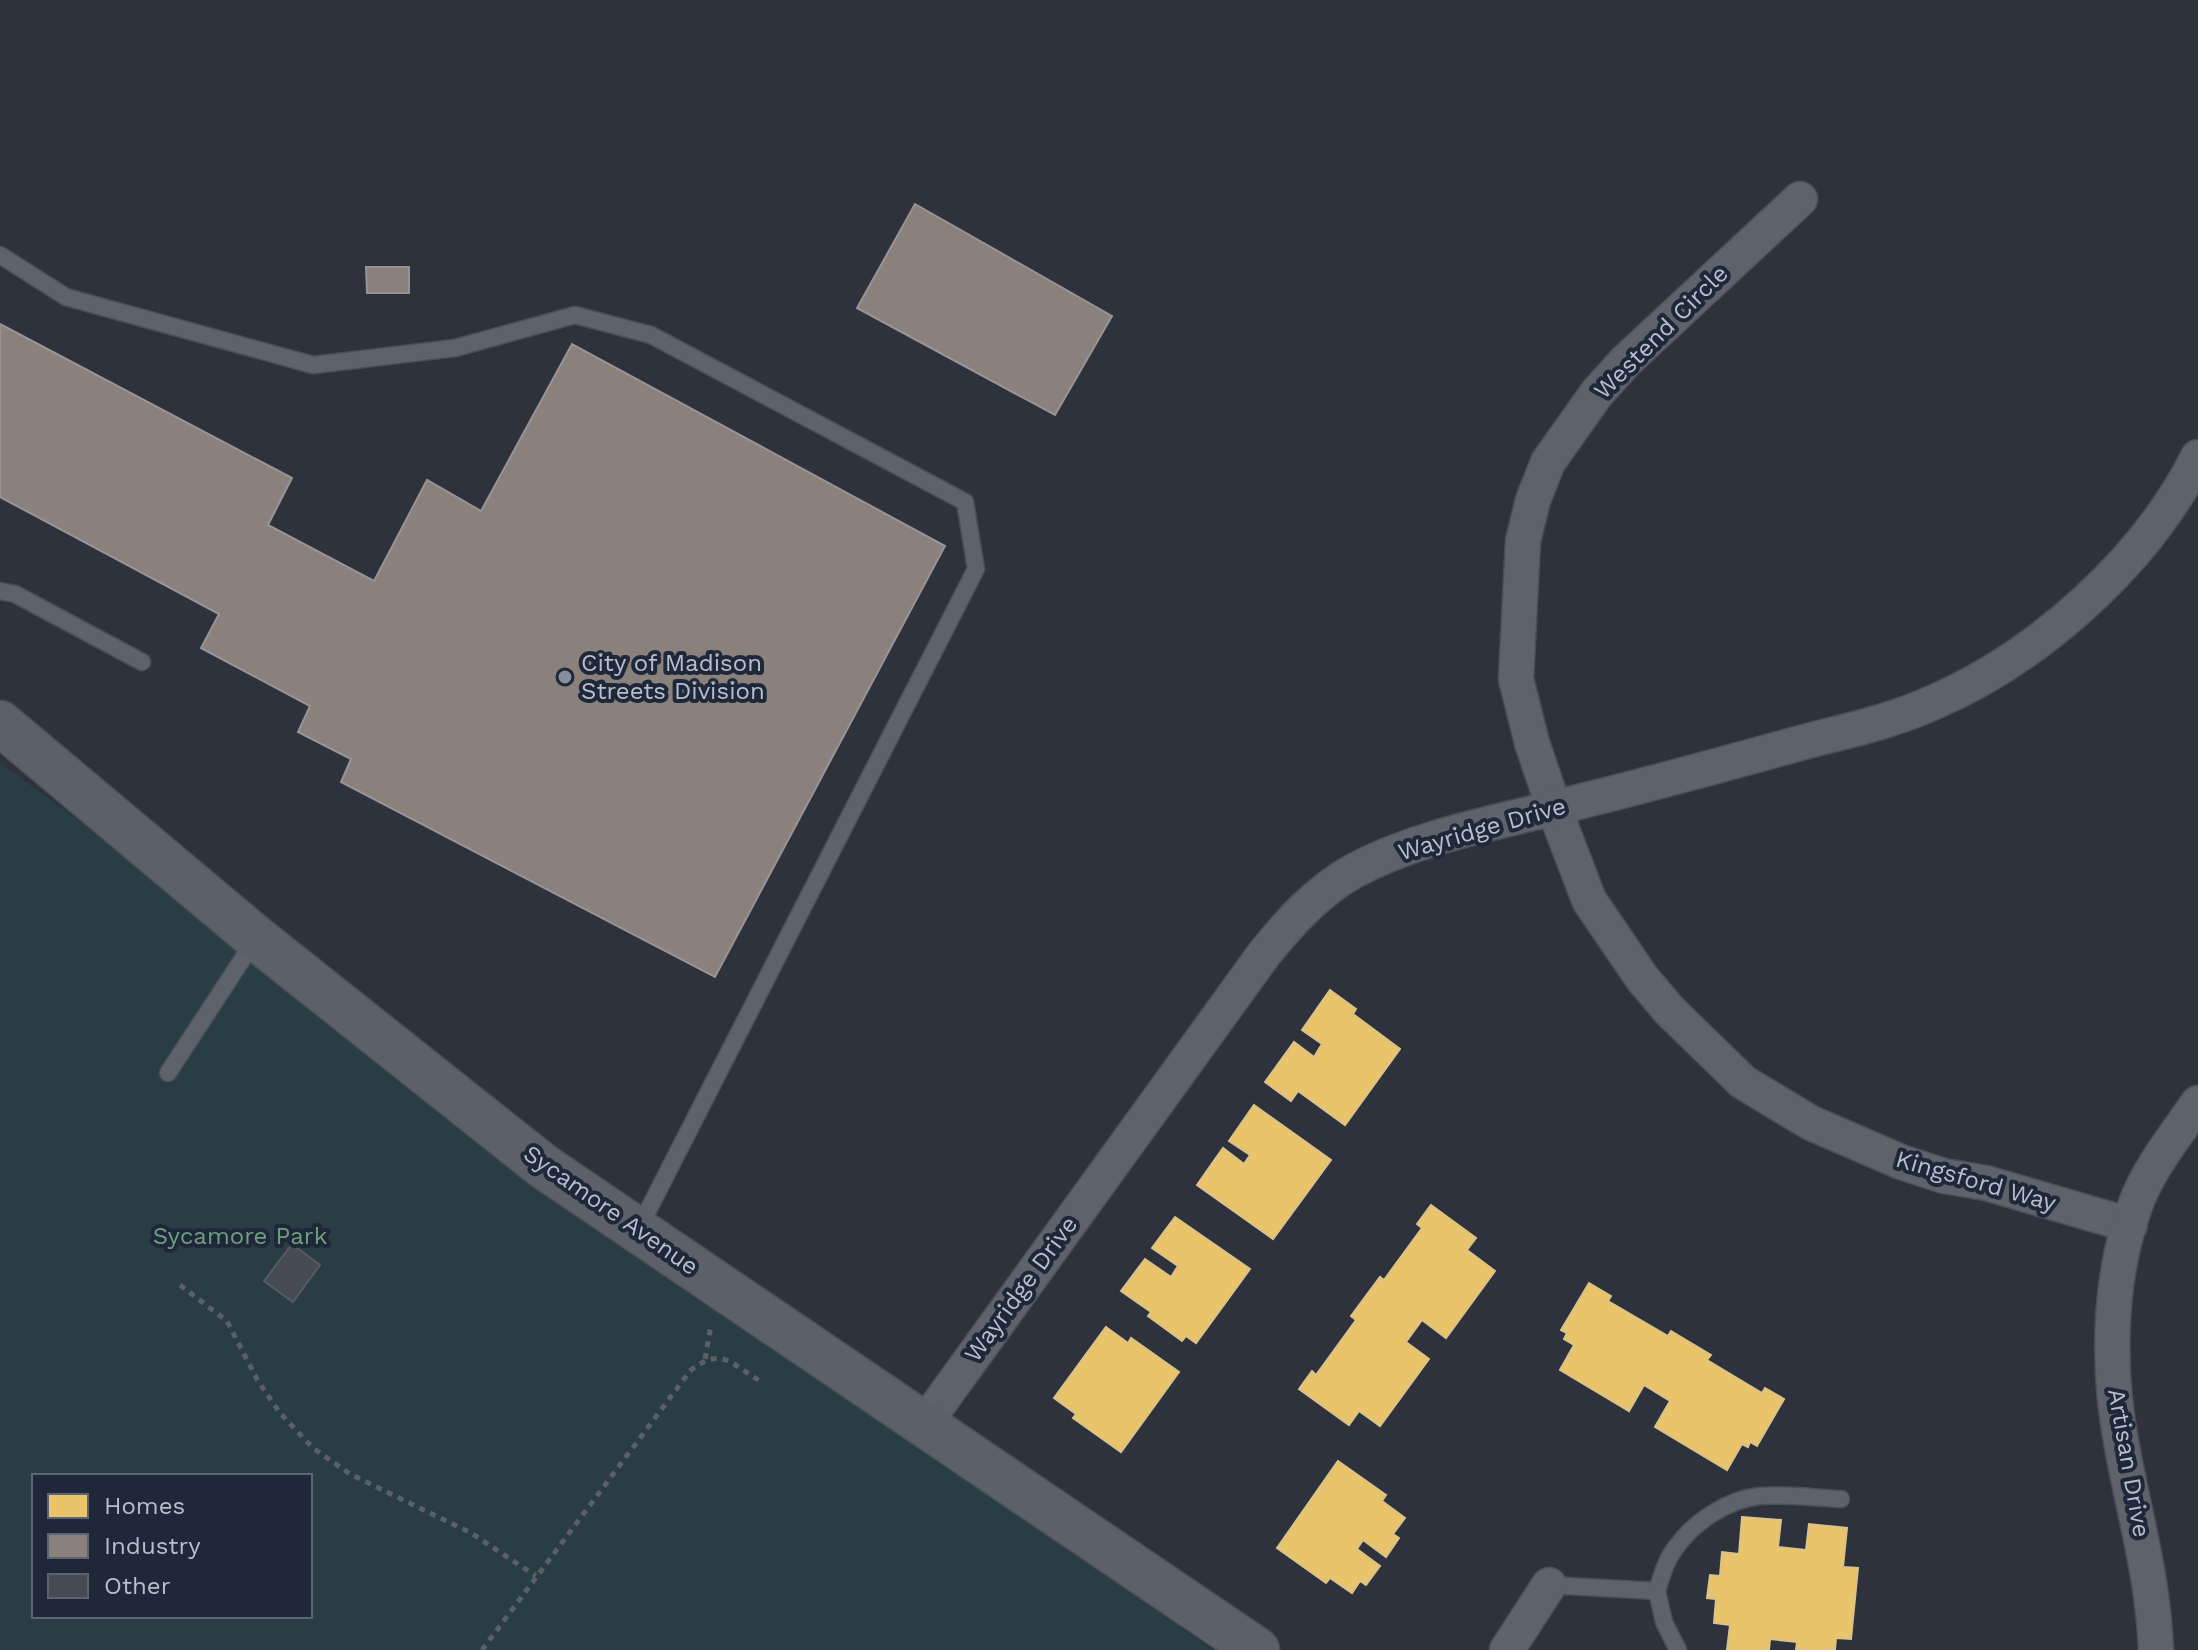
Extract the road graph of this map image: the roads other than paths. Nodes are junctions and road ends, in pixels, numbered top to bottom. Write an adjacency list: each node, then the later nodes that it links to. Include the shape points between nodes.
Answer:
1 (1800, 199): 7 (street, Westend Circle, via 1626,361 1548,462 1523,541 1516,679)
2 (0, 255): 12 (lane, via 66,297 313,365 455,348 575,315 651,335 965,502 976,569)
3 (2198, 457): 7 (street, Wayridge Drive, via 2163,514 2081,606 2043,638 1966,687 1896,717)
4 (0, 591): 5 (lane, via 15,594)
5 (142, 662)
6 (0, 723): 8 (street, Sycamore Avenue)
7 (1554, 808): 11 (street, Kingsford Way, via 1589,900 1642,978 1743,1082 1811,1123 1901,1162); 13 (street, Wayridge Drive, via 1395,852 1351,872 1287,925)
8 (256, 938): 9 (lane); 12 (street, Sycamore Avenue, via 543,1166)
9 (168, 1073)
10 (2198, 1103): 11 (street, Artisan Drive, via 2146,1181)
11 (2130, 1225): 20 (street, Artisan Drive, via 2115,1299 2113,1364 2121,1445 2146,1556)
12 (638, 1230): 13 (street, Sycamore Avenue)
13 (925, 1423): 17 (street, Sycamore Avenue)
14 (1841, 1499): 16 (lane, via 1760,1496 1732,1503 1677,1544)
15 (1549, 1585): 16 (lane); 18 (street)
16 (1657, 1591): 19 (lane)
17 (1257, 1650)
18 (1507, 1650)
19 (1678, 1650)
20 (2156, 1650)

